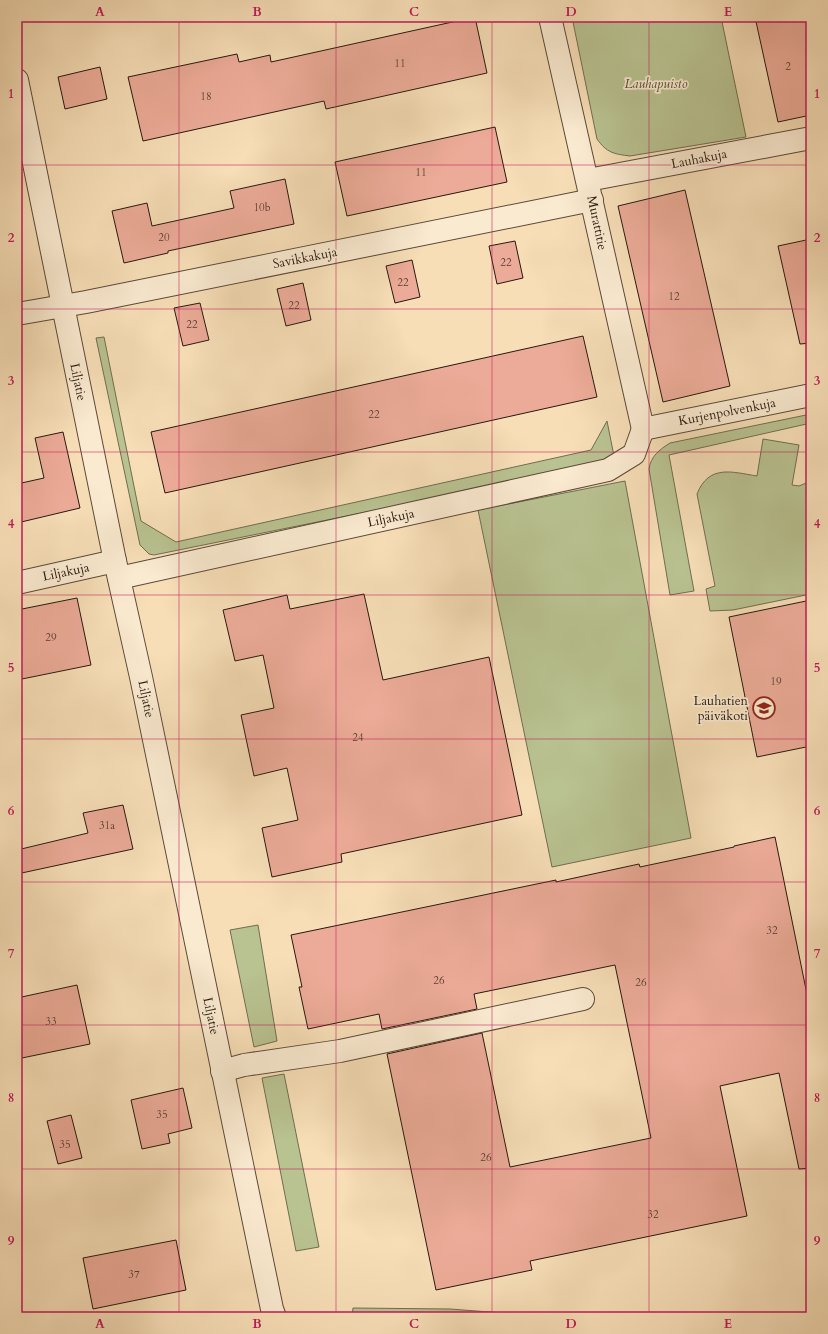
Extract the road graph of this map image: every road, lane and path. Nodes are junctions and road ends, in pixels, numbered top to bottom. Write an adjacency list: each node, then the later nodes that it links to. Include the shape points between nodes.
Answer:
1 (550, 17): 5 (street, Murattitie)
2 (17, 80): 3 (street, Liljatie)
3 (23, 135): 6 (street, Liljatie)
4 (811, 138): 5 (street, Lauhakuja)
5 (590, 190): 6 (street, Savikkakuja, via 93,301); 9 (street, Murattitie)
6 (62, 305): 7 (street, Savikkakuja); 10 (street, Liljatie)
7 (17, 314)
8 (811, 395): 9 (street, Kurjenpolvenkuja)
9 (643, 430): 10 (street, Liljakuja, via 634,454 608,470)
10 (117, 569): 11 (street, Liljakuja); 13 (street, Liljatie)
11 (17, 582)
12 (583, 999): 13 (street, via 340,1051)
13 (222, 1071): 14 (street, Liljatie)
14 (275, 1317)

